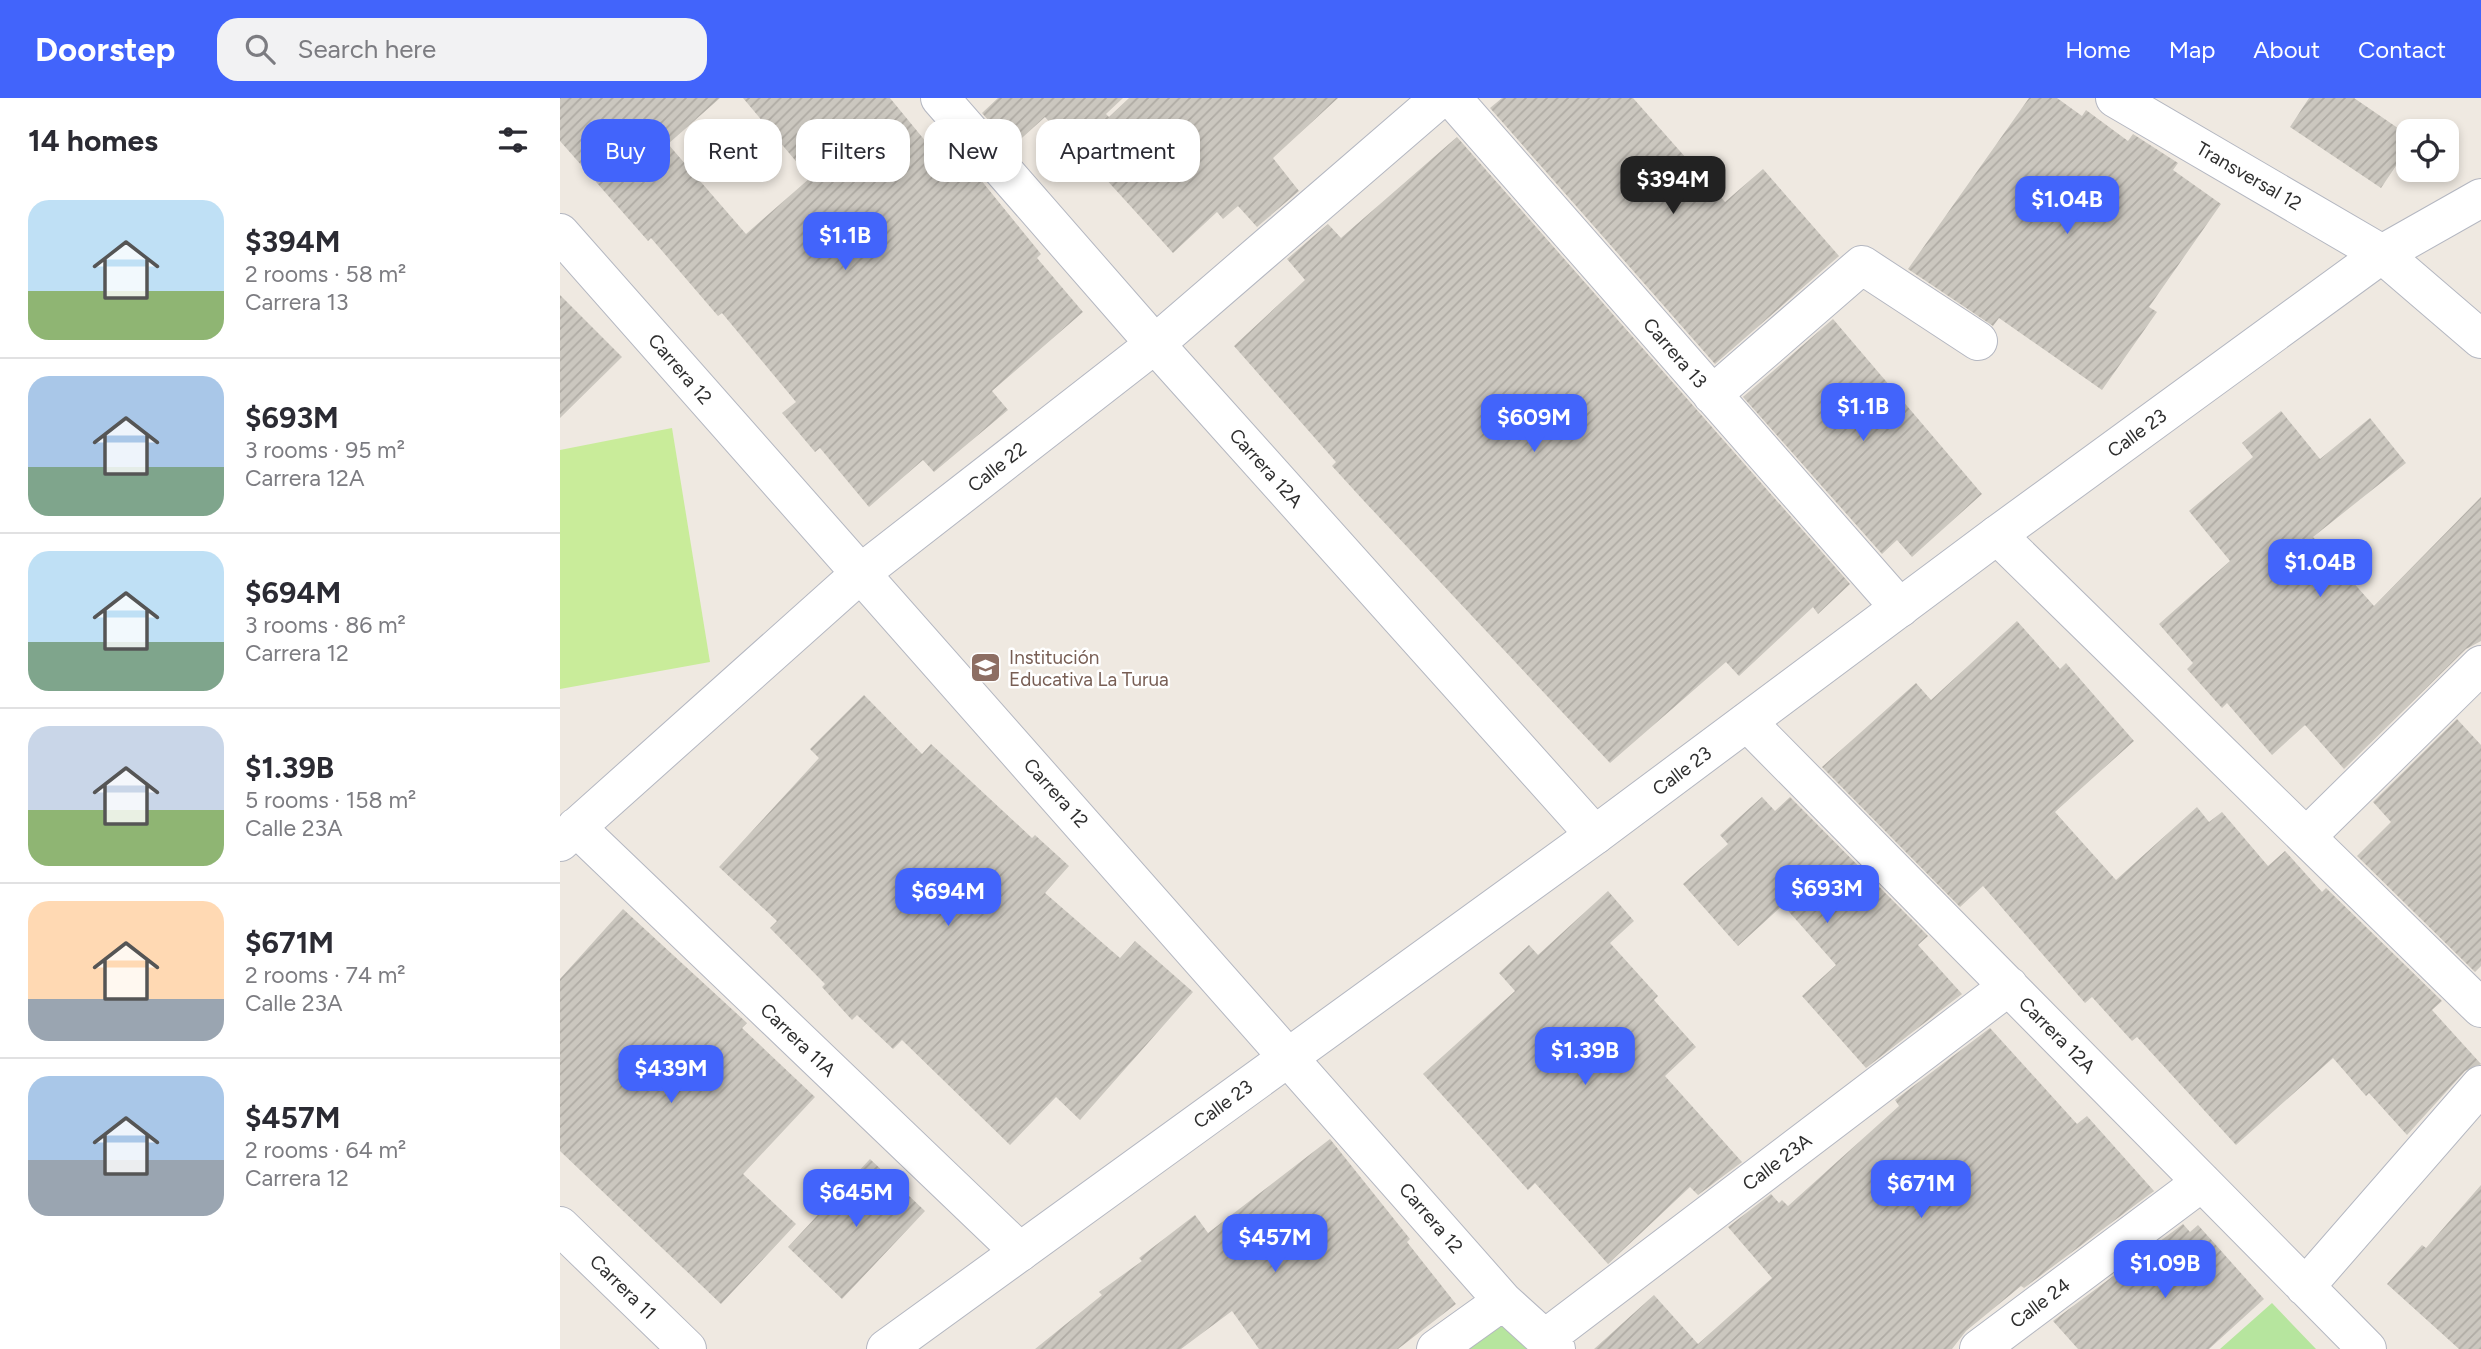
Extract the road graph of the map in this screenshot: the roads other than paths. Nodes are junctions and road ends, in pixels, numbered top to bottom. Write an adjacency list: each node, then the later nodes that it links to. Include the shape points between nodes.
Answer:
1 (940, 98): 10 (street, Carrera 12A)
2 (1440, 98): 10 (street, Calle 22)
3 (1452, 98): 11 (street, Carrera 13)
4 (2115, 98): 7 (street, Transversal 12)
5 (2481, 198): 7 (street, Calle 23)
6 (560, 233): 13 (street, Carrera 12)
7 (2382, 254): 8 (street, Transversal 12); 12 (street, Calle 23)
8 (2481, 340)
9 (1978, 341): 11 (street, via 1862,265)
10 (1155, 344): 13 (street, Calle 22); 18 (street, Carrera 12A)
11 (1712, 395): 14 (street, Carrera 13)
12 (1997, 535): 14 (street, Calle 23); 19 (street)
13 (861, 573): 17 (street, Calle 22); 22 (street, Carrera 12)
14 (1900, 608): 16 (street, Calle 23)
15 (2481, 665): 19 (street)
16 (1747, 722): 18 (street, Calle 23); 20 (street, Carrera 12A)
17 (568, 835): 26 (street, Carrera 11A)
18 (1595, 835): 22 (street, Calle 23)
19 (2306, 837): 21 (street)
20 (2009, 986): 24 (street, Carrera 12A); 29 (street, Calle 23A)
21 (2481, 1008)
22 (1288, 1056): 26 (street, Calle 23); 28 (street, Carrera 12)
23 (2481, 1085): 27 (street)
24 (2202, 1182): 27 (street, Carrera 12A); 33 (street, Calle 24)
25 (560, 1226): 30 (street, Carrera 11)
26 (1020, 1252): 31 (street, Calle 23)
27 (2305, 1287): 34 (street, Carrera 12A)
28 (1503, 1301): 29 (street, Carrera 12); 32 (street)
29 (1551, 1343)
30 (687, 1349)
31 (886, 1349)
32 (1436, 1349)
33 (1979, 1349)
34 (2367, 1349)

